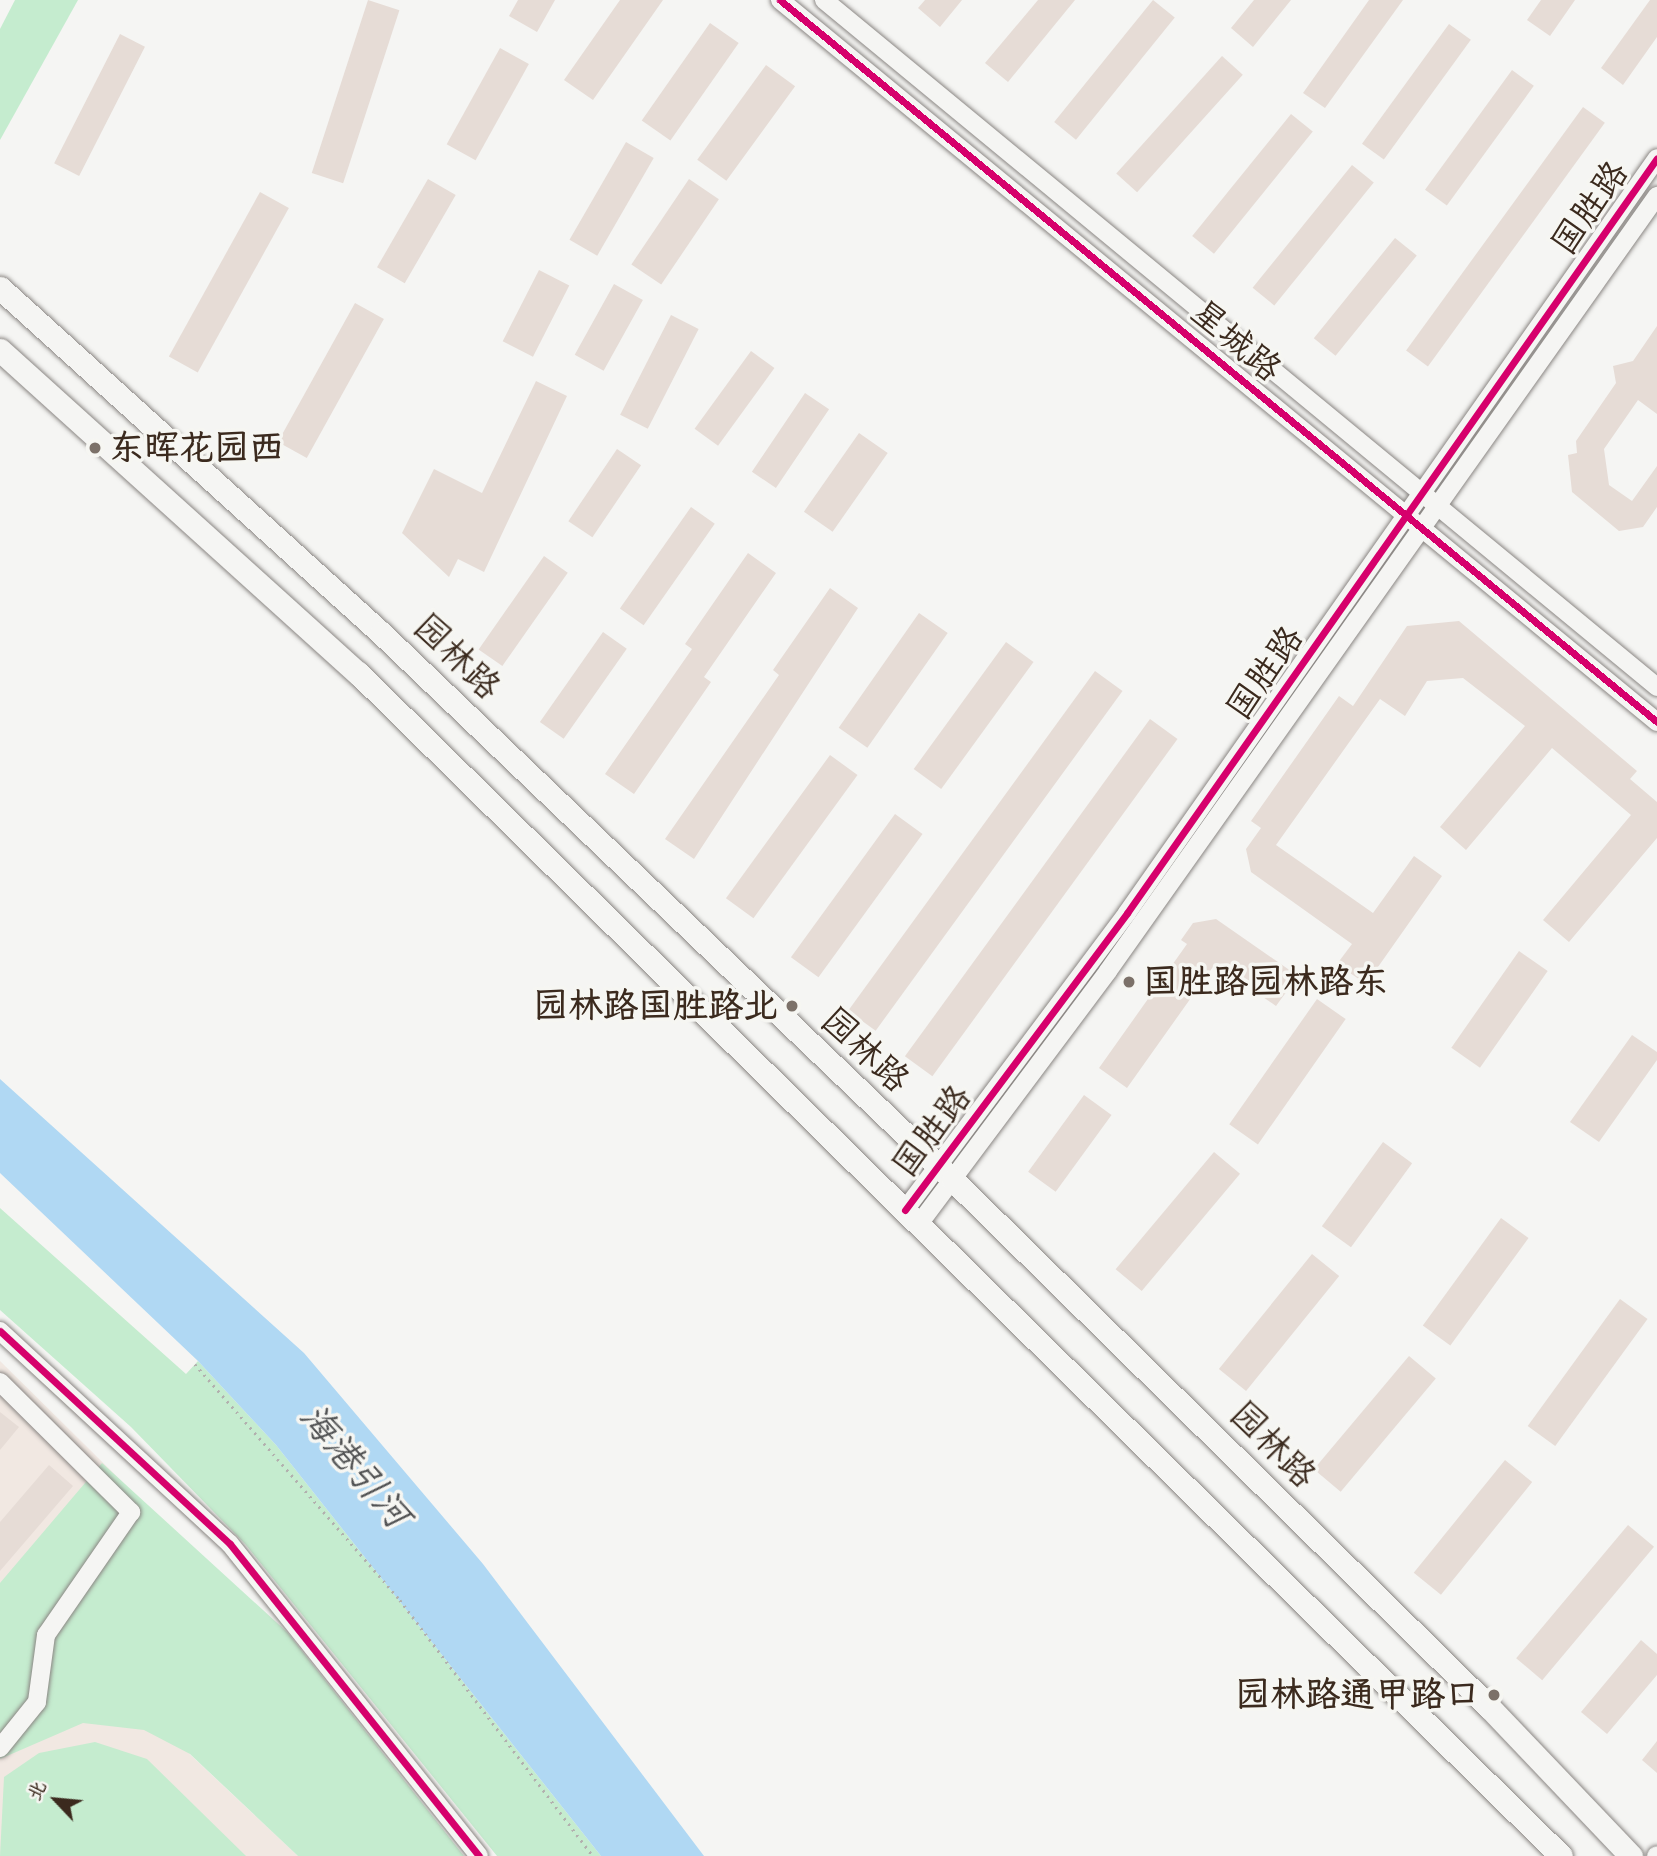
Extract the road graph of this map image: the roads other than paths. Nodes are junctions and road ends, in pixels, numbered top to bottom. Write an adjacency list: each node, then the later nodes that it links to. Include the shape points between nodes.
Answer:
1 (780, 0): 9 (street, 星城路)
2 (824, 0): 7 (street, 星城路)
3 (1657, 158): 7 (street, 国胜路)
4 (1657, 196): 8 (street, 国胜路)
5 (0, 288): 13 (main road, 园林路, via 381,633)
6 (0, 350): 14 (main road, via 358,673)
7 (1422, 495): 8 (street, 星城路); 9 (street, 国胜路)
8 (1438, 509): 10 (street, 国胜路); 11 (street, 星城路)
9 (1406, 518): 10 (street, 星城路); 13 (street, 国胜路)
10 (1423, 531): 12 (street, 星城路); 13 (street, 国胜路)
11 (1657, 687)
12 (1657, 722)
13 (946, 1173): 14 (street, 国胜路); 20 (main road, 园林路, via 1479,1697)
14 (912, 1217): 19 (main road)
15 (0, 1331): 18 (street, via 230,1544)
16 (0, 1382): 17 (street, via 131,1512 46,1634 37,1702)
17 (0, 1748)
18 (479, 1856)
19 (1561, 1856)
20 (1631, 1856)

